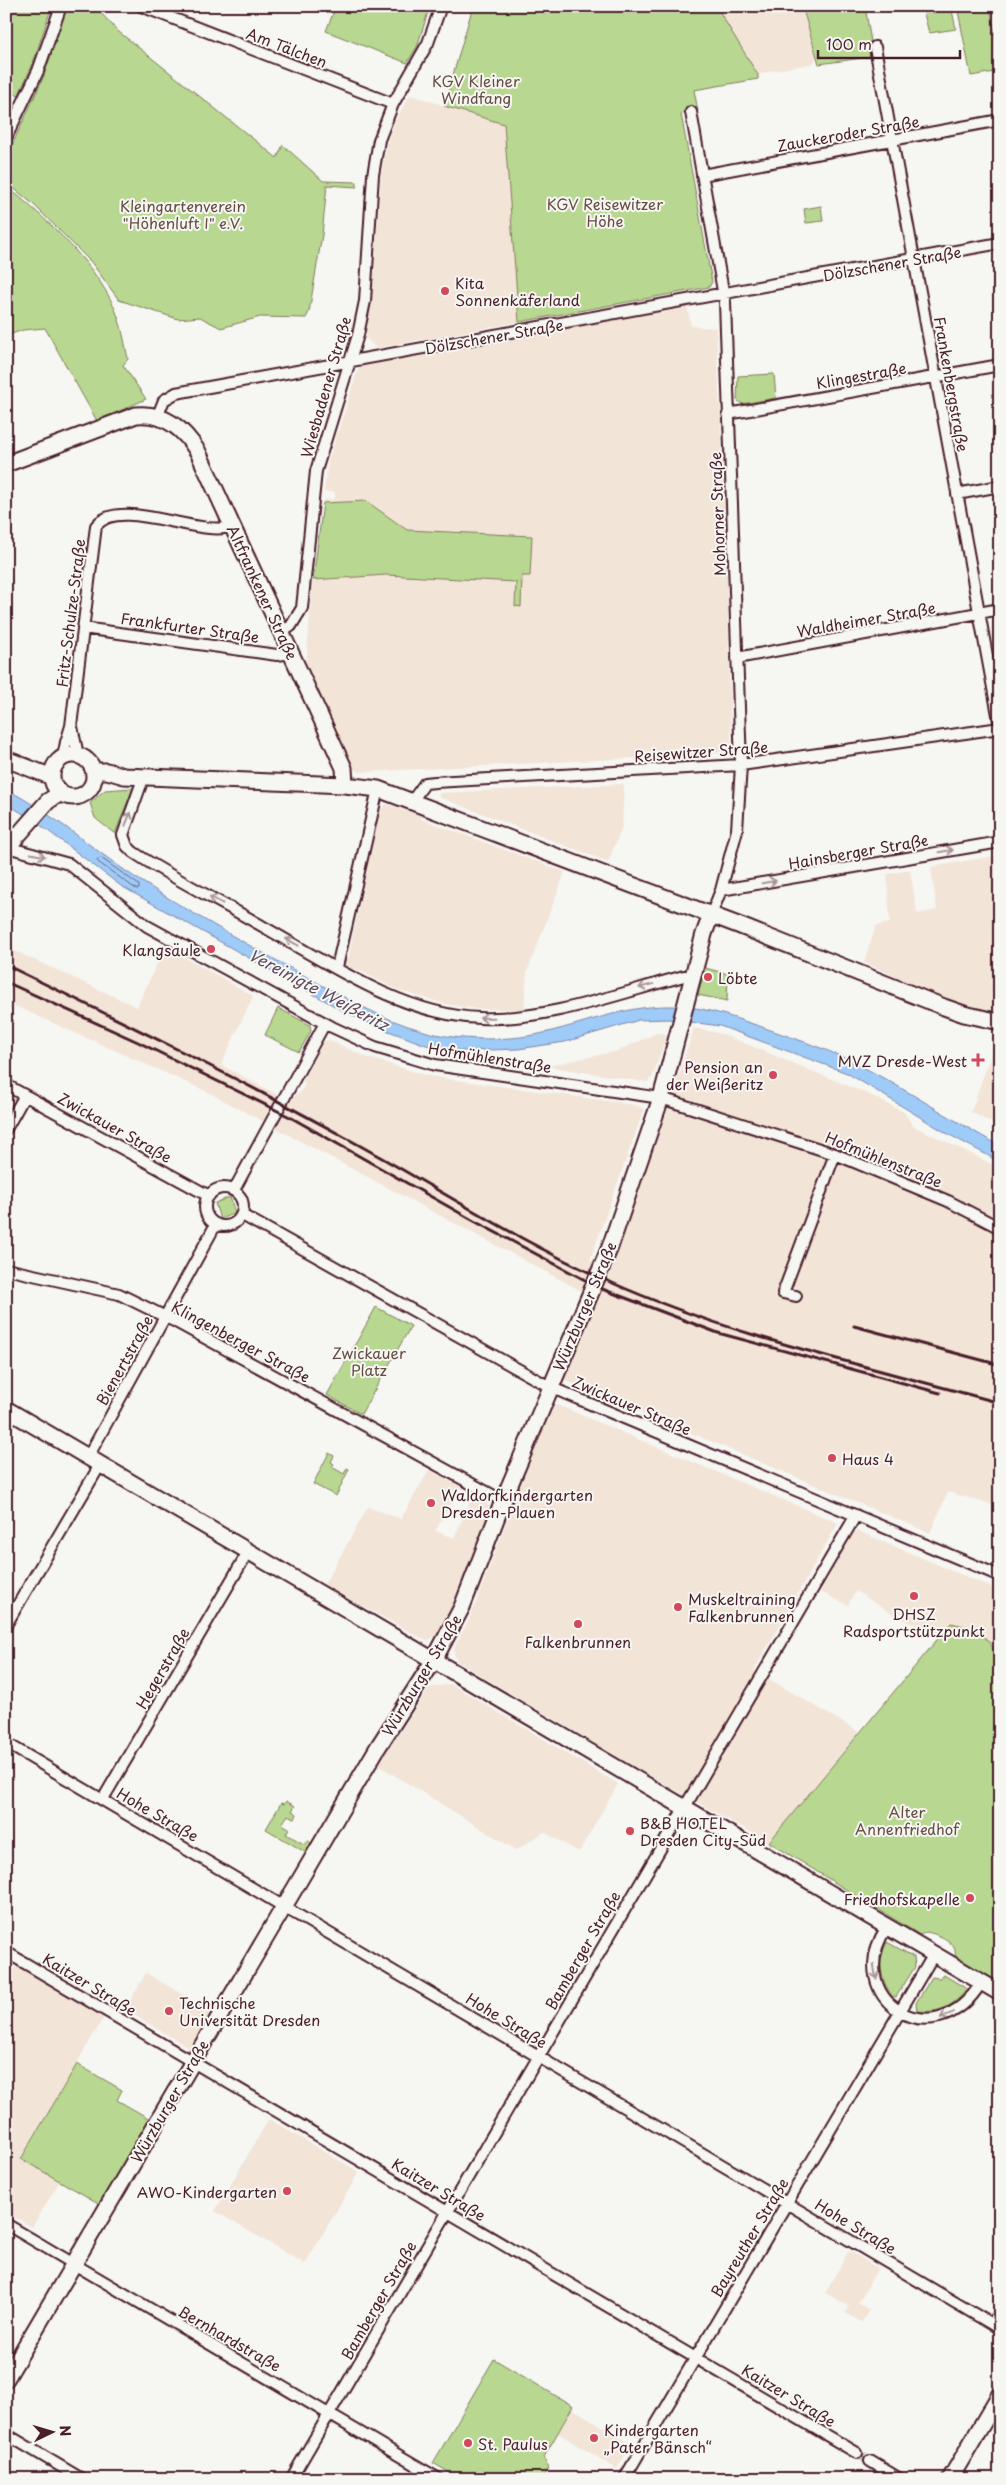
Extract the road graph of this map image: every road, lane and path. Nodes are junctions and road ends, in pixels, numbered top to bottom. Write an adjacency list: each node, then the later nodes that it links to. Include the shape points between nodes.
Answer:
1 (61, 6): 8 (street, via 38,71)
2 (141, 6): 5 (street, Am Tälchen)
3 (441, 6): 5 (street, Wiesbadener Straße, via 428,44)
4 (875, 47): 9 (street, Frankenbergstraße)
5 (393, 104): 14 (street, Wiesbadener Straße, via 379,140 373,175 366,292)
6 (691, 112): 10 (street, Mohorner Straße)
7 (1000, 120): 9 (street, Zauckeroder Straße)
8 (6, 138)
9 (892, 140): 10 (street, Zauckeroder Straße); 12 (street, Frankenbergstraße)
10 (702, 175): 13 (street, Mohorner Straße)
11 (1000, 243): 12 (street, Dölzschener Straße)
12 (914, 259): 13 (street, Dölzschener Straße); 16 (street, Frankenbergstraße)
13 (723, 293): 14 (street, Dölzschener Straße); 17 (street, Mohorner Straße)
14 (349, 363): 18 (street, Dölzschener Straße, via 176,393 164,400); 26 (street, Wiesbadener Straße, via 316,472 302,608 291,626)
15 (1000, 365): 16 (street, Klingestraße)
16 (935, 377): 17 (street, Klingestraße); 21 (street, Frankenbergstraße)
17 (728, 414): 28 (street, Mohorner Straße)
18 (158, 415): 19 (street, via 136,414 121,418); 22 (street, Altfrankener Straße, via 192,442)
19 (6, 464)
20 (1000, 486): 21 (street)
21 (957, 494): 24 (street, Frankenbergstraße)
22 (232, 526): 25 (street, Fritz-Schulze-Straße, via 216,530 181,522 126,516 100,520 96,526); 26 (street, Altfrankener Straße)
23 (1000, 609): 24 (street, Waldheimer Straße)
24 (979, 613): 28 (street, Waldheimer Straße); 30 (street, Frankenbergstraße)
25 (84, 628): 27 (street, Frankfurter Straße, via 277,655); 29 (street, Fritz-Schulze-Straße)
26 (282, 632): 27 (street, Altfrankener Straße)
27 (292, 652): 36 (street, Altfrankener Straße, via 344,768)
28 (737, 658): 32 (street, Mohorner Straße)
29 (71, 726): 34 (street, Fritz-Schulze-Straße); 34 (street, Fritz-Schulze-Straße)
30 (1000, 727): 32 (street, Reisewitzer Straße)
31 (6, 758): 34 (street, via 38,773)
32 (741, 766): 38 (street, Reisewitzer Straße, via 425,783); 41 (street, Mohorner Straße, via 737,830)
33 (94, 776): 34 (street, via 86,758); 34 (street, via 85,794 70,797); 35 (street, via 124,776)
34 (58, 778): 40 (street, via 21,824 11,830)
35 (143, 781): 36 (street); 43 (street, one-way to 35, via 134,852 124,840 124,828)
36 (345, 785): 37 (street)
37 (378, 789): 38 (street); 43 (street)
38 (412, 801): 42 (street)
39 (1000, 842): 41 (street, Hainsberger Straße, one-way to 39)
40 (8, 846): 46 (street, Hofmühlenstraße, one-way to 46, via 69,864 147,926)
41 (721, 890): 42 (street, Mohorner Straße)
42 (711, 915): 44 (street, Würzburger Straße); 45 (street, via 958,1012)
43 (337, 968): 44 (street, one-way to 43, via 684,976 551,1010 479,1018 436,1012 386,994)
44 (693, 978): 49 (street, Würzburger Straße)
45 (1000, 1022)
46 (325, 1023): 49 (street, Hofmühlenstraße, via 375,1047 435,1065); 52 (street)
47 (6, 1085): 48 (street, Zwickauer Straße)
48 (25, 1095): 50 (street); 53 (street, Zwickauer Straße)
49 (661, 1098): 51 (street, Hofmühlenstraße); 60 (street, Würzburger Straße, via 610,1247)
50 (6, 1129)
51 (835, 1154): 56 (street, Hofmühlenstraße, via 948,1201); 58 (street, via 783,1293)
52 (234, 1190): 53 (street, via 220,1188); 54 (street, via 243,1202)
53 (209, 1196): 55 (street, via 206,1211)
54 (242, 1215): 55 (street, via 230,1225); 60 (street, Zwickauer Straße)
55 (216, 1224): 59 (street, Bienertstraße)
56 (1000, 1228)
57 (6, 1269): 59 (street, Klingenberger Straße, via 119,1294)
58 (796, 1296)
59 (165, 1317): 62 (street, Bienertstraße); 63 (street, Klingenberger Straße)
60 (550, 1387): 63 (street, Würzburger Straße); 64 (street, Zwickauer Straße)
61 (6, 1409): 62 (street)
62 (94, 1461): 65 (street); 67 (street, Bienertstraße)
63 (503, 1501): 68 (street, Würzburger Straße, via 462,1607)
64 (856, 1515): 66 (street, Zwickauer Straße); 71 (street, Bamberger Straße)
65 (248, 1552): 68 (street); 70 (street, Hegerstraße)
66 (1000, 1576)
67 (6, 1624)
68 (434, 1660): 71 (street); 72 (street, Würzburger Straße, via 378,1747)
69 (6, 1742): 70 (street, Hohe Straße)
70 (103, 1799): 72 (street, Hohe Straße)
71 (684, 1808): 73 (street); 79 (street, Bamberger Straße)
72 (284, 1906): 79 (street, Hohe Straße); 80 (street, Würzburger Straße)
73 (887, 1927): 75 (street); 78 (street, one-way to 78, via 875,1948 874,1973 882,1994)
74 (6, 1952): 80 (street, Kaitzer Straße)
75 (934, 1954): 76 (street); 78 (street, Bayreuther Straße)
76 (982, 1982): 77 (street); 78 (street, one-way to 78, via 961,2007 934,2020 922,2020)
77 (1000, 1993)
78 (900, 2011): 81 (street, Bayreuther Straße)
79 (538, 2056): 81 (street, Hohe Straße); 82 (street, Bamberger Straße)
80 (193, 2062): 82 (street, Kaitzer Straße); 84 (street, Würzburger Straße)
81 (787, 2203): 86 (street, Hohe Straße); 87 (street, Bayreuther Straße)
82 (447, 2211): 87 (street, Kaitzer Straße); 90 (street, Bamberger Straße)
83 (6, 2224): 84 (street, Bernhardstraße)
84 (74, 2264): 88 (street, Würzburger Straße); 90 (street, Bernhardstraße)
85 (1000, 2313): 86 (street, Hohe Straße)
86 (996, 2327)
87 (695, 2358): 92 (street, Kaitzer Straße); 97 (street, Bayreuther Straße)
88 (6, 2379)
89 (1000, 2394): 99 (street)
90 (329, 2414): 95 (street, Bamberger Straße); 96 (street, Bernhardstraße)
91 (6, 2434): 94 (street)
92 (857, 2453)
93 (870, 2461): 98 (street)
94 (82, 2479)
95 (291, 2479)
96 (439, 2479)
97 (624, 2479)
98 (900, 2479)
99 (950, 2479)

